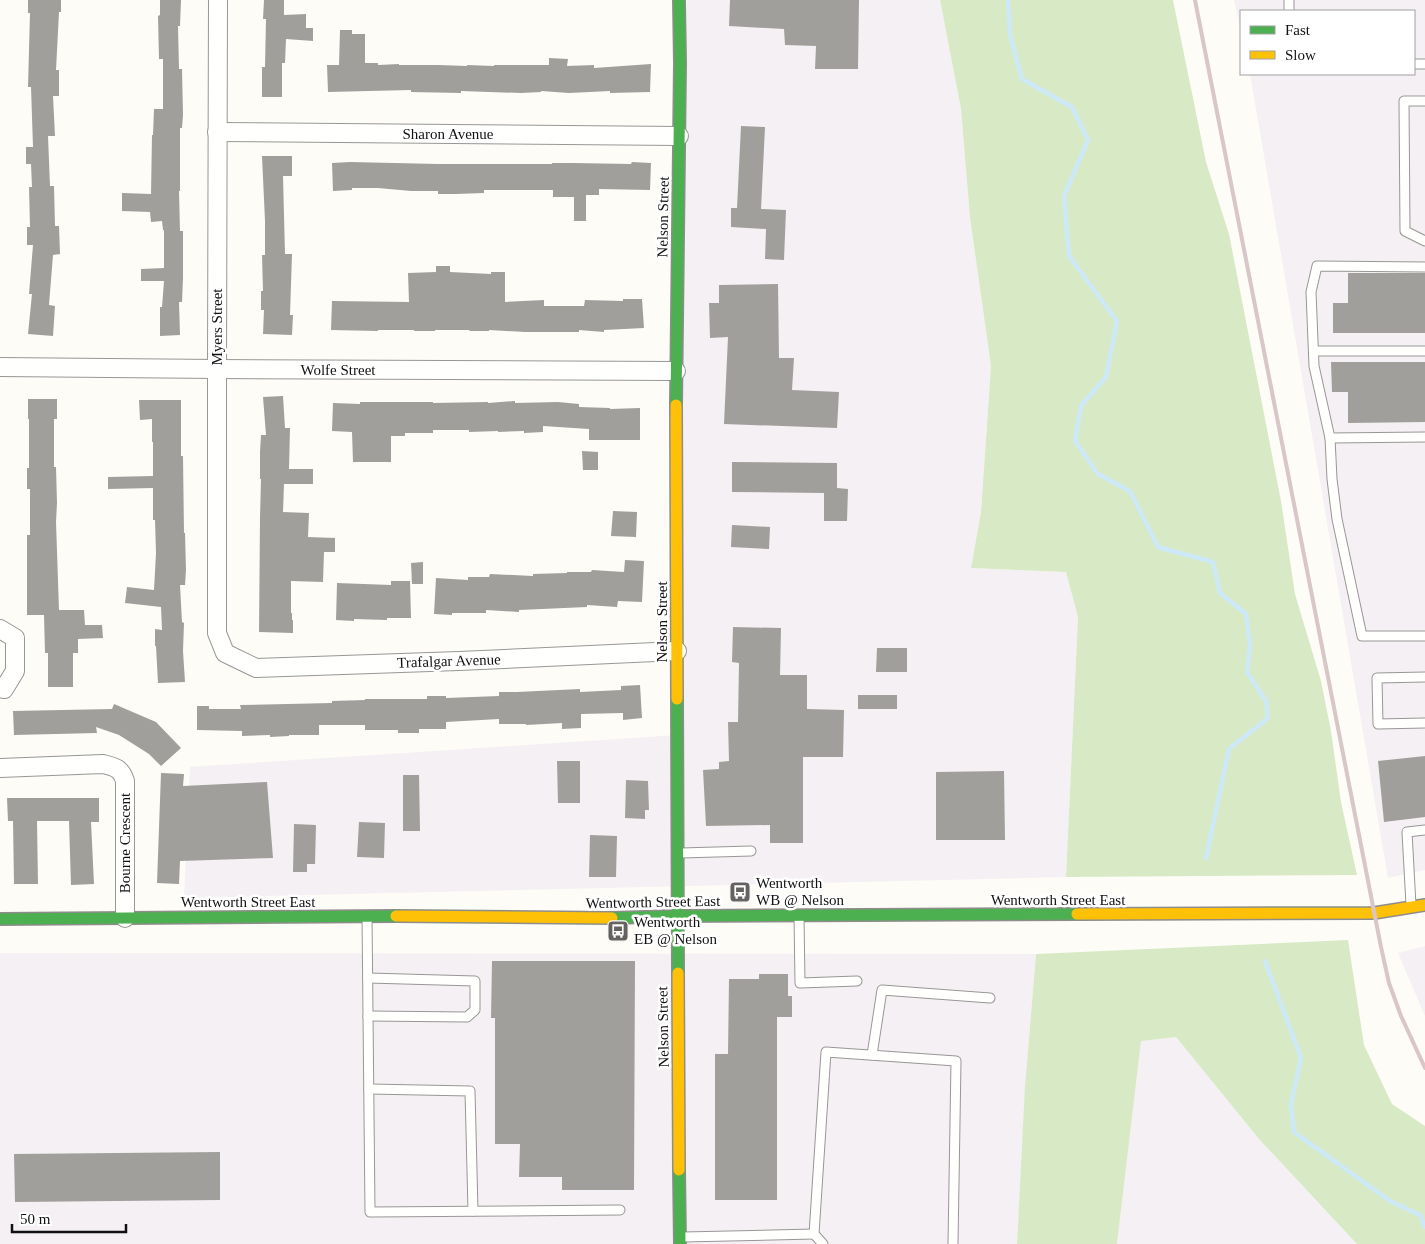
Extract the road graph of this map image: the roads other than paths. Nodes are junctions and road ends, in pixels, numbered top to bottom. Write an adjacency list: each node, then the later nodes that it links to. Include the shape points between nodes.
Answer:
1 (218, 0): 4 (street, Myers Street)
2 (679, 0): 5 (main road, Nelson Street)
3 (1425, 101): 6 (lane, via 1404,101 1406,231)
4 (218, 132): 5 (street, Sharon Avenue); 11 (street, Myers Street)
5 (679, 136): 12 (main road, Nelson Street)
6 (1425, 241)
7 (1425, 267): 8 (lane, via 1317,266 1311,292)
8 (1314, 351): 9 (lane); 14 (lane, via 1314,366)
9 (1425, 351)
10 (0, 367): 11 (street, Wolfe Street)
11 (216, 369): 12 (street, Wolfe Street); 18 (street, Myers Street, via 218,633)
12 (676, 371): 17 (main road, Nelson Street)
13 (1425, 437): 14 (lane)
14 (1330, 438): 16 (lane, via 1337,519 1362,636)
15 (0, 629): 20 (street, via 15,638 15,671 4,689)
16 (1425, 636)
17 (677, 651): 18 (street, Trafalgar Avenue, via 256,668); 25 (main road, Nelson Street)
18 (224, 654)
19 (1425, 677): 21 (lane, via 1377,678 1378,724)
20 (0, 688)
21 (1425, 723)
22 (0, 768): 31 (street, Bourne Crescent, via 103,764 122,773 125,781)
23 (1425, 830): 27 (lane, via 1406,832)
24 (751, 851): 25 (lane)
25 (678, 853): 29 (main road, Nelson Street)
26 (1425, 905): 27 (main road, Wentworth Street East)
27 (1411, 907): 30 (main road, Wentworth Street East, via 1374,913)
28 (367, 916): 29 (main road, Wentworth Street East); 31 (main road, Wentworth Street East); 33 (lane)
29 (677, 916): 30 (main road, Wentworth Street East); 42 (main road, Nelson Street)
30 (800, 916): 34 (lane, via 800,983)
31 (125, 918): 32 (main road, Wentworth Street East)
32 (0, 919)
33 (368, 978): 36 (lane); 36 (lane, via 475,981 475,1010 467,1017)
34 (857, 981)
35 (990, 998): 37 (lane, via 882,990)
36 (368, 1016): 38 (lane)
37 (872, 1055): 41 (lane, via 826,1052); 44 (lane, via 956,1061)
38 (369, 1089): 40 (lane, via 470,1092); 40 (lane, via 370,1212)
39 (620, 1210): 40 (lane)
40 (472, 1211)
41 (814, 1234): 42 (lane); 43 (lane)
42 (680, 1240)
43 (823, 1244)
44 (954, 1244)

